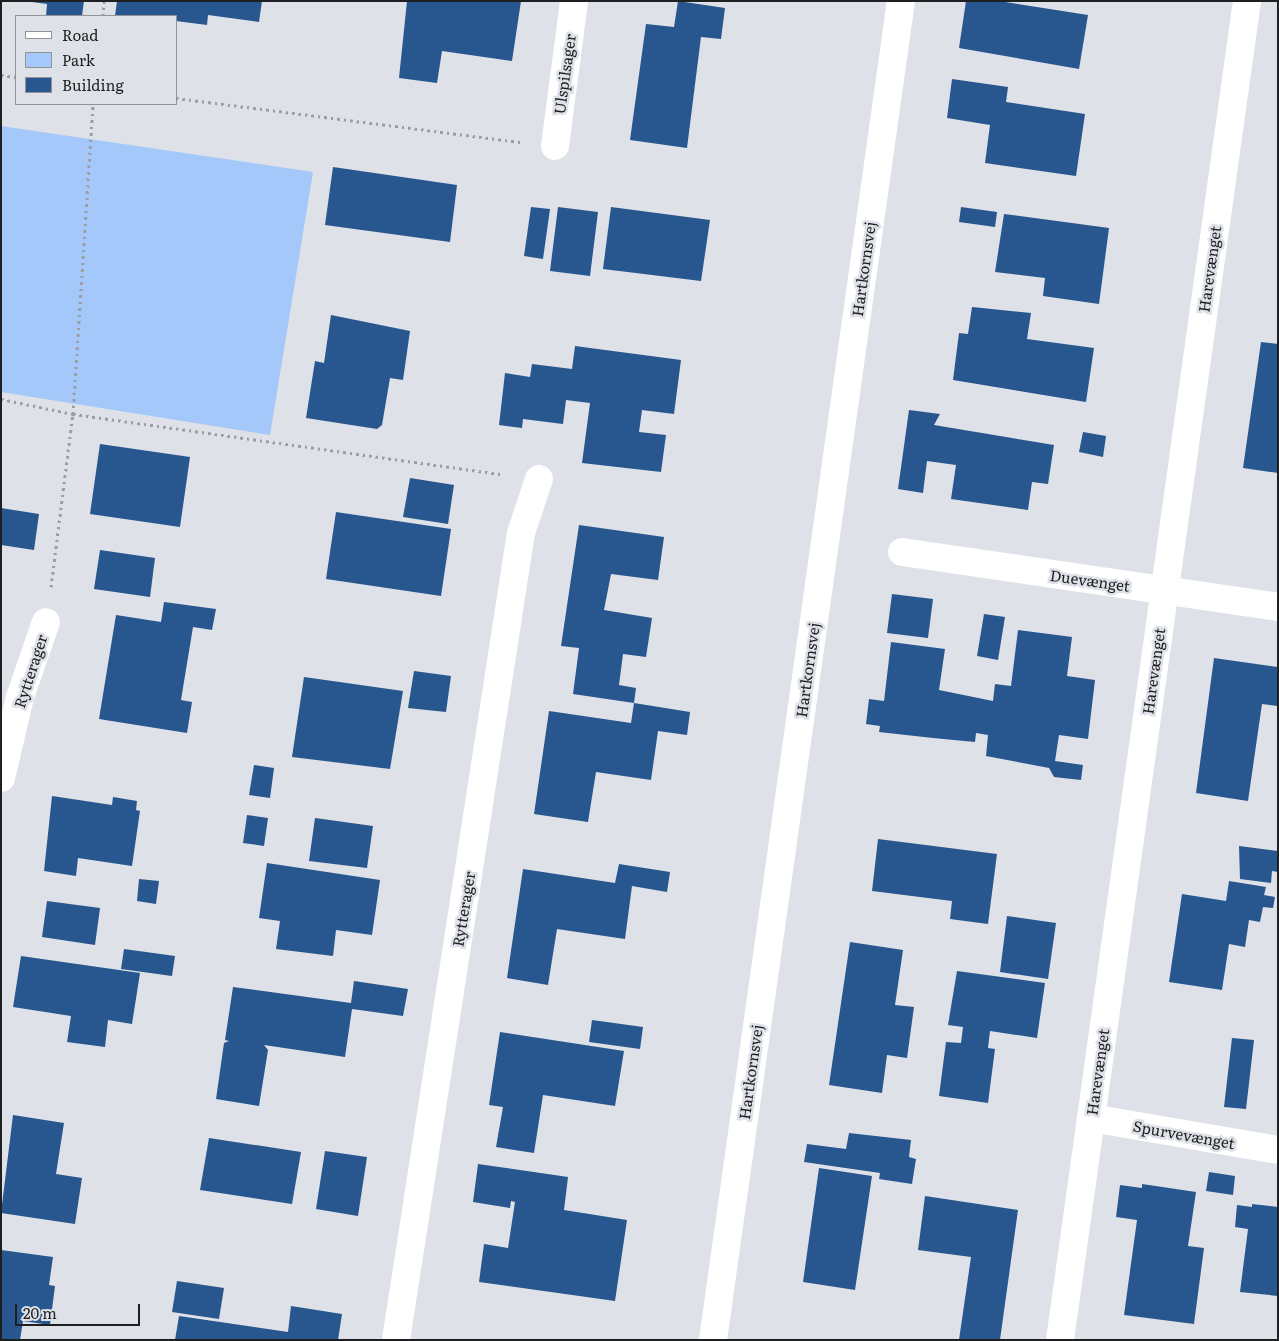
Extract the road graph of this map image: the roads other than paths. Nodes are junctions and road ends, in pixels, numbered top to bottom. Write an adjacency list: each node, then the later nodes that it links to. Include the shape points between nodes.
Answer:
1 (574, 1): 4 (street, Ulspilsager)
2 (901, 1): 14 (street, Hartkornsvej)
3 (1247, 1): 7 (street, Harevænget)
4 (554, 146)
5 (538, 479): 13 (street, Rytterager, via 521,533)
6 (902, 552): 7 (street, Duevænget)
7 (1164, 590): 8 (street, Duevænget); 11 (street, Harevænget)
8 (1278, 607)
9 (46, 622): 10 (street, Rytterager, via 20,697)
10 (1, 778)
11 (1091, 1118): 12 (street, Spurvevænget); 15 (street, Harevænget)
12 (1278, 1150)
13 (396, 1340)
14 (713, 1340)
15 (1060, 1340)

